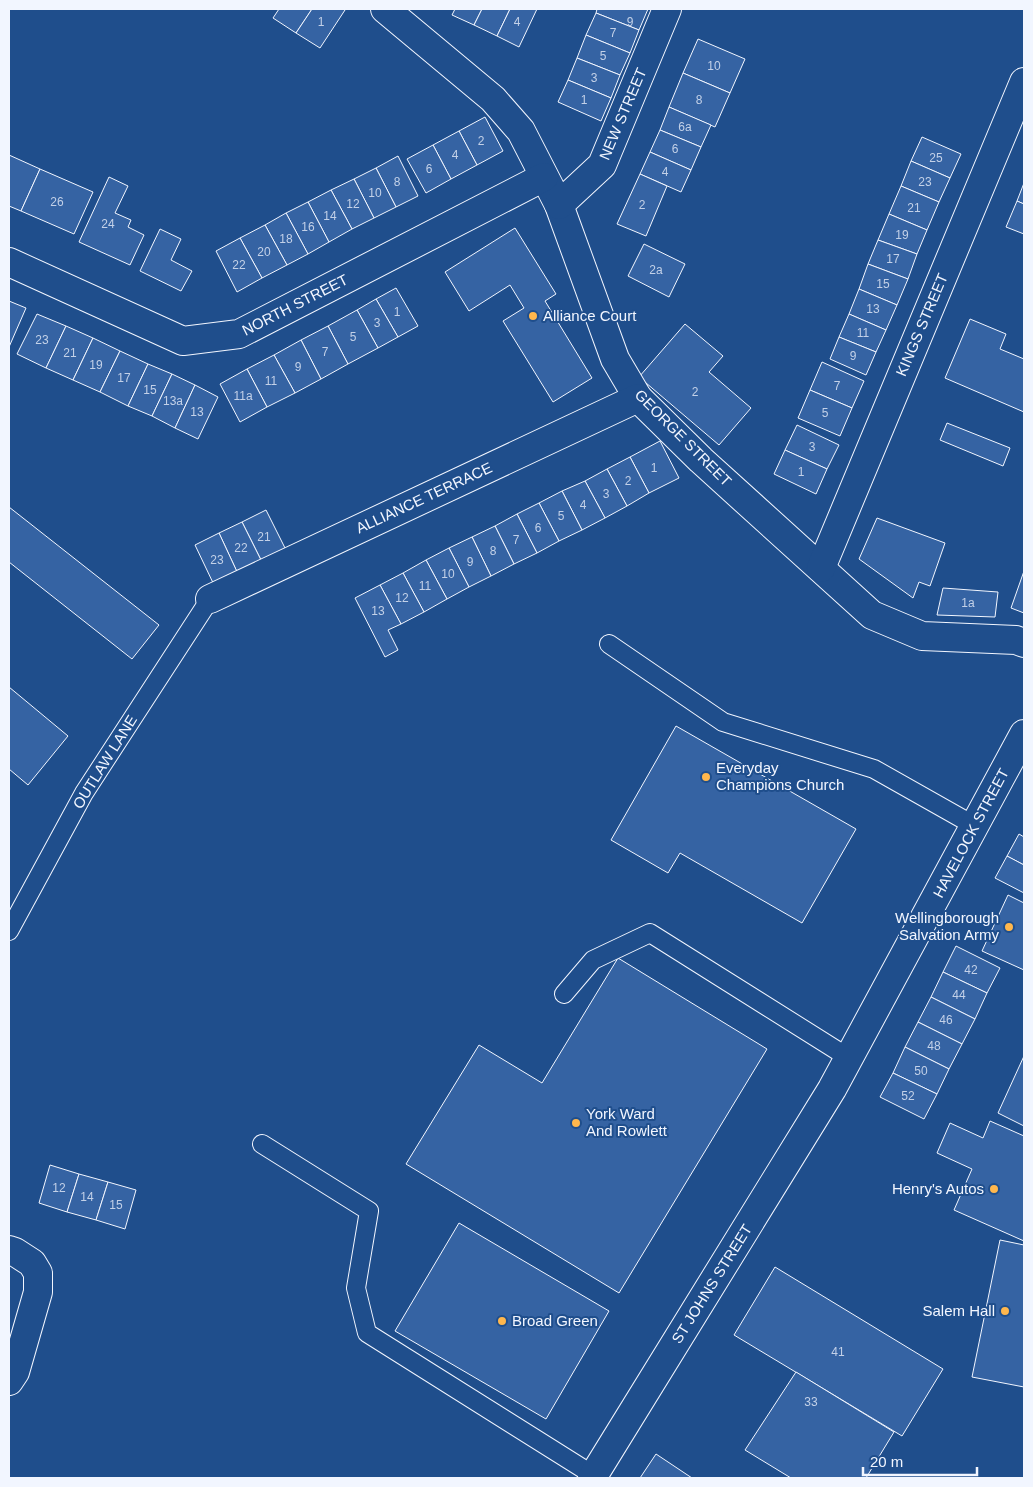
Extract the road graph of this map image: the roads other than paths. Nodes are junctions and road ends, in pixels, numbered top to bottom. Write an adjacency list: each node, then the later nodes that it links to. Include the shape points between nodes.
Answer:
1 (384, 9): 4 (street, GEORGE STREET, via 493,99 521,131)
2 (667, 9): 5 (street, NEW STREET, via 602,165)
3 (1024, 82): 8 (street, KINGS STREET)
4 (544, 176): 5 (street, GEORGE STREET); 6 (street, NORTH STREET, via 239,334 183,341)
5 (559, 205): 7 (street, GEORGE STREET, via 615,359)
6 (9, 262)
7 (638, 398): 8 (street, GEORGE STREET, via 701,460); 9 (street, ALLIANCE TERRACE)
8 (821, 568): 10 (street, GEORGE STREET, via 872,614 922,636)
9 (210, 599): 14 (lane, OUTLAW LANE, via 84,793)
10 (1024, 643)
11 (608, 644): 13 (lane, via 723,722 874,769)
12 (1024, 734): 13 (street, HAVELOCK STREET)
13 (975, 826): 16 (street, HAVELOCK STREET)
14 (9, 931)
15 (564, 994): 16 (lane, via 594,960 650,933)
16 (848, 1058): 17 (street, HAVELOCK STREET)
17 (832, 1089): 21 (street, ST JOHNS STREET)
18 (262, 1144): 21 (lane, via 369,1211 356,1288 367,1333)
19 (9, 1250): 20 (street, via 32,1263 38,1274 38,1292 15,1372)
20 (9, 1381)
21 (592, 1477)

